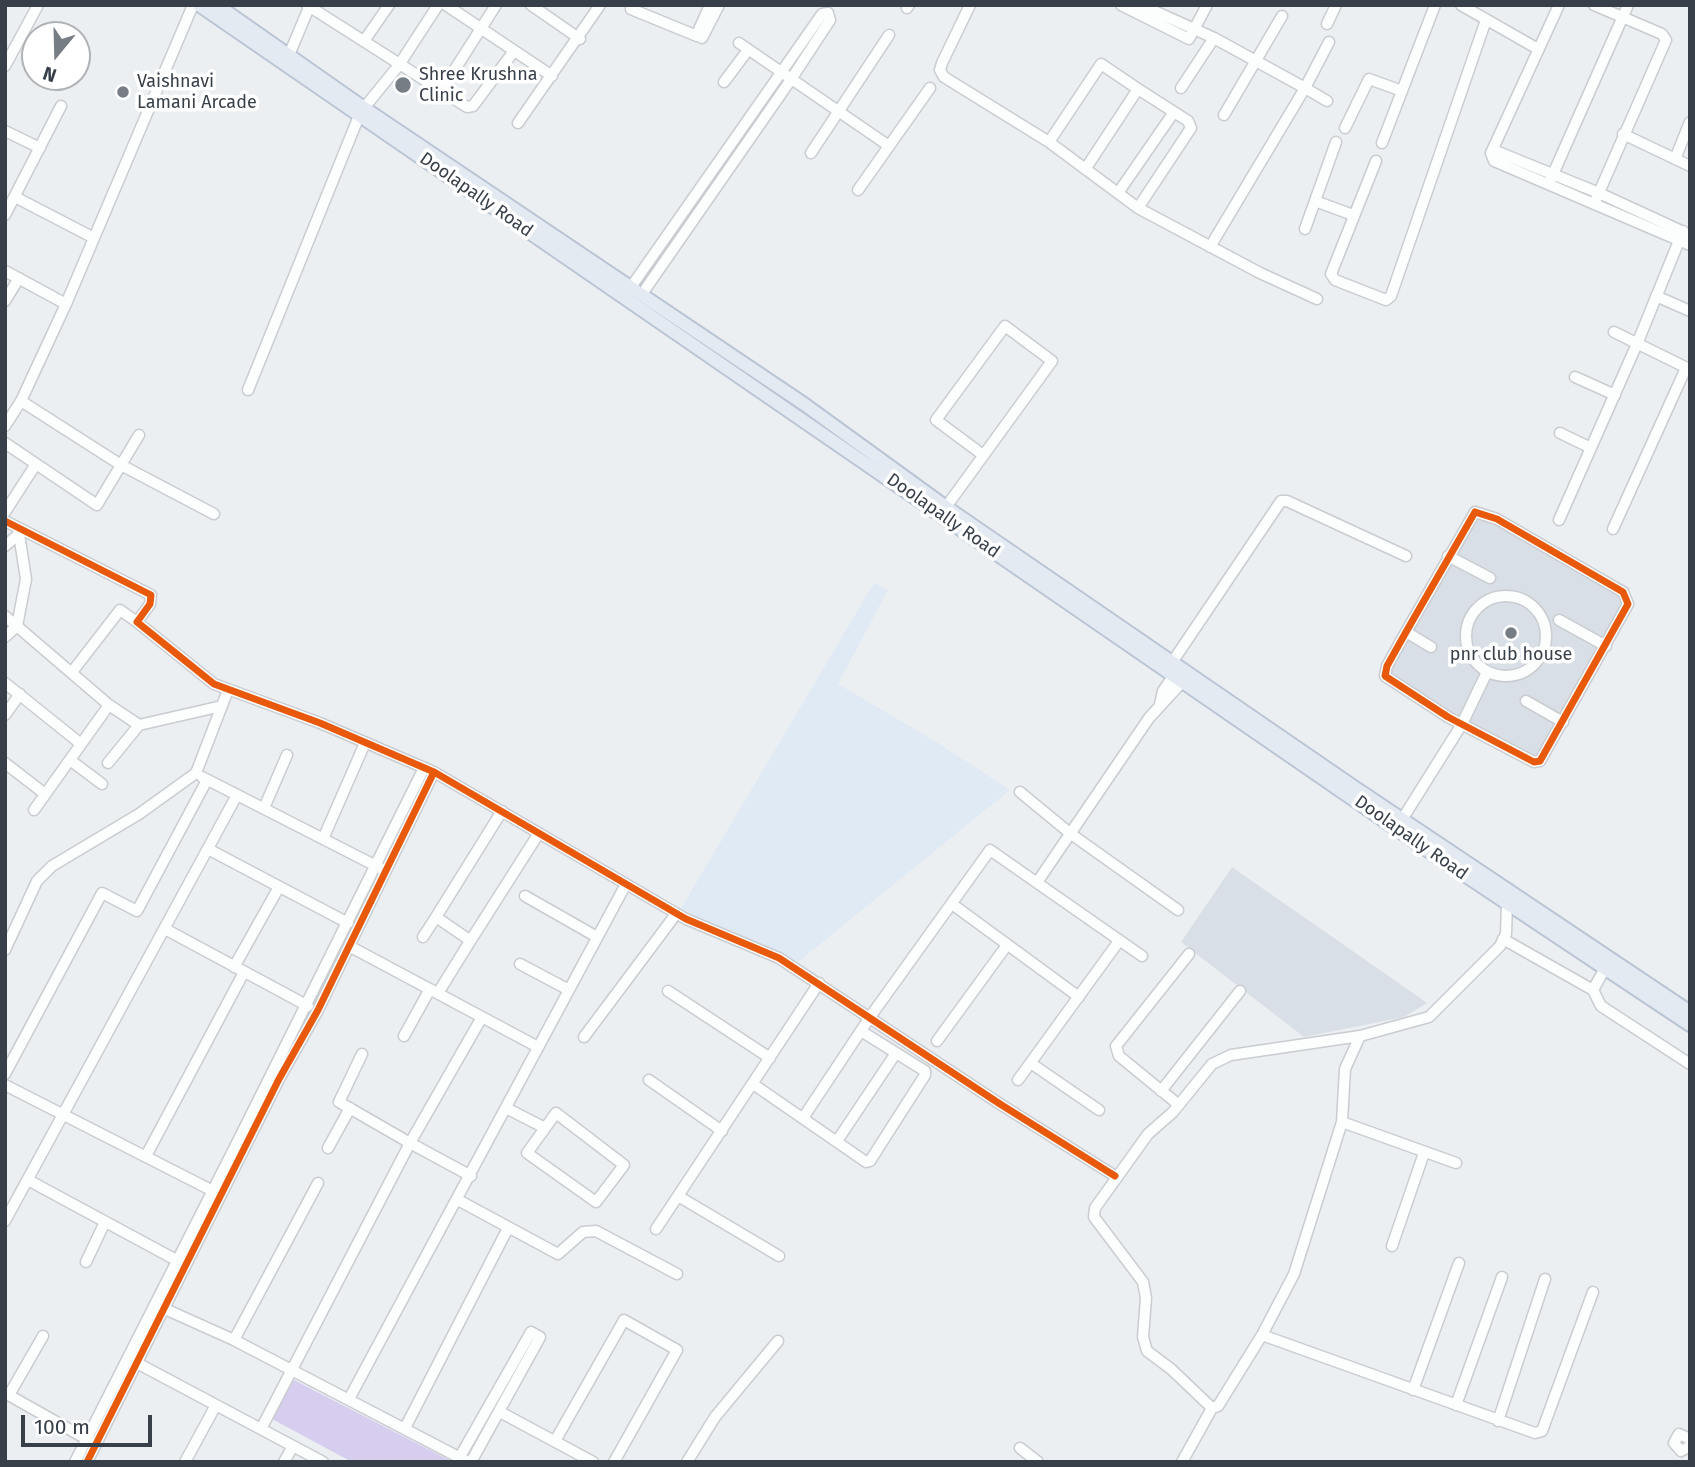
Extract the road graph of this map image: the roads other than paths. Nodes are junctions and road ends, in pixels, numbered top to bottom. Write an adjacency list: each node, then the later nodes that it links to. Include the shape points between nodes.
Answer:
1 (38, 5): 44 (street)
2 (193, 5): 90 (street)
3 (199, 5): 57 (main road, Doolapally Road)
4 (217, 5): 41 (main road, Doolapally Road)
5 (438, 5): 43 (street)
6 (446, 5): 29 (street)
7 (496, 5): 29 (street)
8 (532, 5): 34 (street)
9 (600, 5): 34 (street)
10 (710, 5): 31 (street)
11 (719, 5): 31 (street, via 704,37)
12 (970, 5): 68 (street, via 940,73)
13 (1121, 5): 24 (street)
14 (1207, 5): 30 (street)
15 (1336, 5): 28 (street)
16 (1435, 5): 54 (street)
17 (1461, 5): 27 (street)
18 (1559, 5): 38 (street)
19 (1594, 5): 26 (street)
20 (1628, 5): 26 (street)
21 (309, 6): 35 (street); 41 (street)
22 (388, 6): 35 (street)
23 (631, 9): 31 (street)
24 (1146, 9): 30 (street)
25 (1282, 16): 42 (street)
26 (1622, 18): 67 (street, via 1662,34 1666,40); 78 (street)
27 (1486, 20): 38 (street); 87 (street, via 1386,300 1335,280 1331,274)
28 (1327, 24)
29 (480, 30): 40 (street); 53 (street)
30 (1191, 35): 33 (street)
31 (697, 36)
32 (889, 36): 58 (street)
33 (1214, 38): 42 (street); 50 (street)
34 (580, 39): 46 (street)
35 (364, 41): 43 (street)
36 (1329, 42): 51 (street)
37 (738, 43): 39 (street)
38 (1538, 49): 78 (street, via 1492,157)
39 (748, 50): 45 (street); 48 (street)
40 (514, 51): 46 (street); 53 (street, via 471,107)
41 (289, 55): 57 (main road, Doolapally Road)
42 (1255, 61): 51 (street); 60 (street)
43 (399, 65): 53 (street); 57 (street)
44 (5, 66)
45 (782, 71): 47 (street); 47 (street, via 822,14 828,13 830,20); 63 (street)
46 (552, 76): 62 (street)
47 (792, 78): 58 (street); 66 (street)
48 (724, 82)
49 (930, 88): 71 (street)
50 (1181, 88)
51 (1305, 88): 55 (street); 92 (street)
52 (1139, 89): 59 (street); 68 (street, via 1101,64); 77 (street)
53 (441, 91)
54 (1402, 91): 64 (street, via 1369,79); 70 (street)
55 (1327, 101)
56 (61, 106): 72 (street)
57 (362, 112): 95 (main road, Doolapally Road); 103 (main road, Doolapally Road); 106 (street)
58 (839, 112): 71 (street); 73 (street)
59 (1174, 112): 80 (street); 84 (street, via 1188,121 1190,132)
60 (1224, 115)
61 (1690, 122): 74 (street)
62 (518, 123)
63 (745, 123): 66 (street); 85 (street)
64 (1345, 128)
65 (5, 131): 72 (street)
66 (755, 131): 88 (street)
67 (1623, 134): 74 (street); 82 (street)
68 (1049, 142): 77 (street)
69 (1336, 142): 83 (street)
70 (1382, 143)
71 (889, 146): 79 (street)
72 (40, 148): 81 (street)
73 (811, 153)
74 (1675, 159): 76 (street)
75 (1376, 161): 87 (street)
76 (1690, 166)
77 (1086, 169): 80 (street)
78 (1550, 180): 82 (street)
79 (858, 190)
80 (1118, 193): 84 (street)
81 (15, 197): 86 (street); 90 (street)
82 (1597, 198): 91 (street)
83 (1315, 201): 87 (street); 89 (street)
84 (1138, 208): 92 (street)
85 (682, 212): 88 (street); 95 (street)
86 (5, 215)
87 (1353, 215)
88 (694, 219): 95 (street)
89 (1305, 229)
90 (94, 238): 99 (street)
91 (1686, 238): 96 (street)
92 (1210, 247): 97 (street)
93 (5, 271): 94 (street)
94 (19, 278): 98 (street); 99 (street)
95 (637, 290): 103 (main road, Doolapally Road)
96 (1656, 296): 100 (street); 102 (street)
97 (1317, 299)
98 (5, 301)
99 (66, 304): 108 (street)
100 (1690, 311)
101 (1614, 332): 102 (street)
102 (1637, 344): 104 (street); 107 (street)
103 (711, 349): 117 (main road, Doolapally Road, via 804,404); 139 (main road, Doolapally Road)
104 (1688, 369): 122 (street)
105 (1575, 377): 107 (street)
106 (248, 390)
107 (1615, 395): 113 (street)
108 (21, 401): 109 (street); 116 (street)
109 (5, 426)
110 (1560, 433): 113 (street)
111 (139, 435): 116 (street)
112 (5, 443): 115 (street)
113 (1591, 448): 120 (street)
114 (983, 456): 114 (street, via 1052,361 1005,326 936,420); 117 (street)
115 (36, 464): 116 (street, via 97,505); 118 (street)
116 (121, 465): 119 (street)
117 (946, 507): 136 (main road, Doolapally Road)
118 (5, 512)
119 (214, 513)
120 (1559, 520)
121 (5, 521): 123 (street)
122 (1613, 529)
123 (18, 531): 124 (street); 130 (street, via 151,595); 131 (street, via 26,579)
124 (5, 546)
125 (1406, 556): 136 (street, via 1281,501)
126 (1448, 556): 127 (street); 132 (street); 134 (street, via 1475,512 1497,519 1623,592 1628,604)
127 (1490, 578)
128 (5, 616): 131 (street)
129 (1559, 620): 134 (street)
130 (137, 622): 138 (street, via 120,610); 141 (street, via 214,684)
131 (17, 626): 133 (street); 138 (street)
132 (1406, 632): 135 (street); 148 (street, via 1387,666 1386,678)
133 (5, 637)
134 (1606, 646): 147 (street)
135 (1431, 647)
136 (1172, 661): 163 (main road, Doolapally Road)
137 (1487, 671): 137 (street, via 1476,664 1465,640 1471,615 1490,598 1503,596 1528,603 1544,624 1543,651 1536,662 1513,675); 148 (street)
138 (72, 672): 144 (street)
139 (1179, 678): 163 (main road, Doolapally Road); 169 (street, via 1172,697 1160,704)
140 (5, 683): 142 (street)
141 (228, 690): 145 (street); 150 (street)
142 (20, 694): 146 (street); 151 (street)
143 (1525, 701): 147 (street)
144 (109, 705): 149 (street); 151 (street)
145 (222, 706): 149 (street); 157 (street)
146 (5, 715)
147 (1563, 722): 148 (street, via 1540,761 1534,762)
148 (1462, 724): 167 (street)
149 (139, 725): 155 (street)
150 (365, 743): 156 (street); 170 (street)
151 (81, 744): 153 (street)
152 (286, 755): 164 (street)
153 (70, 760): 159 (street); 161 (street)
154 (5, 763): 161 (street)
155 (108, 763)
156 (429, 770): 166 (street); 172 (street)
157 (196, 773): 158 (street); 192 (street, via 139,814 52,866 37,881)
158 (207, 780): 162 (street); 221 (street, via 137,911 102,893)
159 (102, 783)
160 (1020, 792): 169 (street)
161 (46, 794): 165 (street)
162 (237, 795): 164 (street); 171 (street)
163 (1376, 807): 167 (main road); 177 (main road, Doolapally Road)
164 (264, 808): 170 (street)
165 (34, 810)
166 (502, 811): 168 (street); 181 (street)
167 (1403, 818): 189 (main road)
168 (539, 832): 174 (street); 188 (street)
169 (1071, 834): 173 (street); 179 (street)
170 (323, 839): 172 (street)
171 (208, 849): 175 (street); 183 (street)
172 (381, 868): 182 (street); 191 (street)
173 (1038, 881): 178 (street, via 990,850); 187 (street)
174 (626, 884): 180 (street); 185 (street)
175 (279, 887): 182 (street); 196 (street)
176 (525, 896): 185 (street)
177 (1507, 903): 186 (street); 189 (main road, Doolapally Road)
178 (952, 904): 190 (street); 208 (street)
179 (1178, 910)
180 (676, 914): 198 (street, via 779,958); 213 (street)
181 (436, 916): 184 (street); 188 (street)
182 (348, 923): 205 (street)
183 (165, 929): 196 (street); 232 (street)
184 (423, 937)
185 (597, 937): 199 (street)
186 (1503, 939): 200 (street); 211 (street, via 1429,1017)
187 (1119, 941): 194 (street); 204 (street)
188 (469, 943): 201 (street)
189 (1576, 944): 197 (main road, Doolapally Road); 206 (main road)
190 (1007, 945): 204 (street); 214 (street)
191 (349, 946): 201 (street); 222 (street)
192 (5, 950)
193 (1189, 954): 227 (street, via 1116,1046 1119,1056)
194 (1142, 957)
195 (520, 964): 199 (street)
196 (239, 969): 205 (street); 242 (street)
197 (1604, 970): 200 (street); 209 (main road, Doolapally Road)
198 (819, 983): 208 (street); 218 (street)
199 (569, 990): 215 (street)
200 (1593, 990): 220 (street, via 1601,1006)
201 (434, 991): 207 (street); 212 (street)
202 (668, 991): 218 (street)
203 (1240, 991): 227 (street)
204 (1079, 997): 219 (street)
205 (308, 1006): 222 (street)
206 (1690, 1012)
207 (482, 1017): 215 (street); 239 (street)
208 (870, 1017): 210 (street); 245 (street)
209 (1690, 1025)
210 (861, 1031): 216 (street); 233 (street)
211 (1360, 1035): 228 (street, via 1231,1055 1212,1064); 234 (street, via 1345,1069)
212 (404, 1036)
213 (583, 1037)
214 (937, 1041)
215 (538, 1047): 230 (street)
216 (896, 1053): 238 (street); 238 (street, via 925,1075 870,1161)
217 (362, 1054): 229 (street, via 340,1102)
218 (770, 1058): 225 (street)
219 (1032, 1064): 224 (street); 231 (street)
220 (1690, 1064)
221 (5, 1074)
222 (275, 1077): 237 (street)
223 (649, 1080): 236 (street)
224 (1018, 1080)
225 (753, 1084): 233 (street); 236 (street)
226 (5, 1085): 232 (street)
227 (1161, 1091): 228 (street)
228 (1179, 1105): 245 (street, via 1148,1134)
229 (350, 1108): 239 (street); 240 (street)
230 (506, 1108): 235 (street); 244 (street)
231 (1098, 1110)
232 (65, 1116): 242 (street); 246 (street)
233 (803, 1118): 238 (street)
234 (1342, 1122): 241 (street); 265 (street, via 1294,1273)
235 (545, 1128): 235 (street, via 556,1113 624,1165 596,1202 527,1153)
236 (722, 1131): 249 (street)
237 (246, 1137): 248 (street); 264 (street)
238 (837, 1141)
239 (410, 1143): 244 (street); 270 (street)
240 (328, 1147)
241 (1424, 1153): 243 (street); 255 (street)
242 (146, 1156): 248 (street)
243 (1456, 1163)
244 (471, 1176): 250 (street)
245 (1115, 1176): 276 (street, via 1094,1217 1143,1282 1147,1352)
246 (28, 1180): 251 (street); 252 (street)
247 (318, 1183): 267 (street)
248 (213, 1191): 257 (street)
249 (678, 1196): 254 (street); 256 (street)
250 (458, 1200): 253 (street); 273 (street)
251 (5, 1220)
252 (105, 1222): 257 (street); 258 (street)
253 (508, 1228): 260 (street, via 558,1254 583,1233 596,1231); 279 (street)
254 (656, 1229)
255 (1392, 1246)
256 (779, 1256)
257 (178, 1261): 281 (street)
258 (86, 1262)
259 (1459, 1263): 271 (street)
260 (677, 1274)
261 (1502, 1276): 275 (street)
262 (1545, 1279): 278 (street)
263 (1593, 1292): 278 (street, via 1542,1431 1535,1433)
264 (165, 1309): 267 (street); 269 (street)
265 (1262, 1335): 271 (street); 276 (street, via 1218,1406)
266 (43, 1336): 272 (street)
267 (234, 1340): 270 (street)
268 (778, 1340): 293 (street, via 715,1417)
269 (137, 1363): 274 (street); 281 (street)
270 (289, 1370): 273 (street); 280 (street)
271 (1413, 1390): 275 (street)
272 (7, 1394): 281 (street)
273 (349, 1399): 279 (street)
274 (216, 1405): 280 (street); 288 (street)
275 (1455, 1405): 278 (street)
276 (1212, 1408): 295 (street)
277 (500, 1412): 282 (street); 285 (street); 285 (street, via 540,1337 531,1332)
278 (1498, 1421)
279 (405, 1428): 285 (street)
280 (261, 1429): 283 (street)
281 (92, 1441): 286 (street); 287 (street)
282 (555, 1441): 291 (street); 292 (street, via 624,1320 677,1350)
283 (293, 1446): 289 (street); 290 (street)
284 (1020, 1448): 294 (street)
285 (464, 1461)
286 (75, 1462)
287 (87, 1462)
288 (185, 1462)
289 (285, 1462)
290 (323, 1462)
291 (593, 1462)
292 (614, 1462)
293 (687, 1462)
294 (1038, 1462)
295 (1182, 1462)

